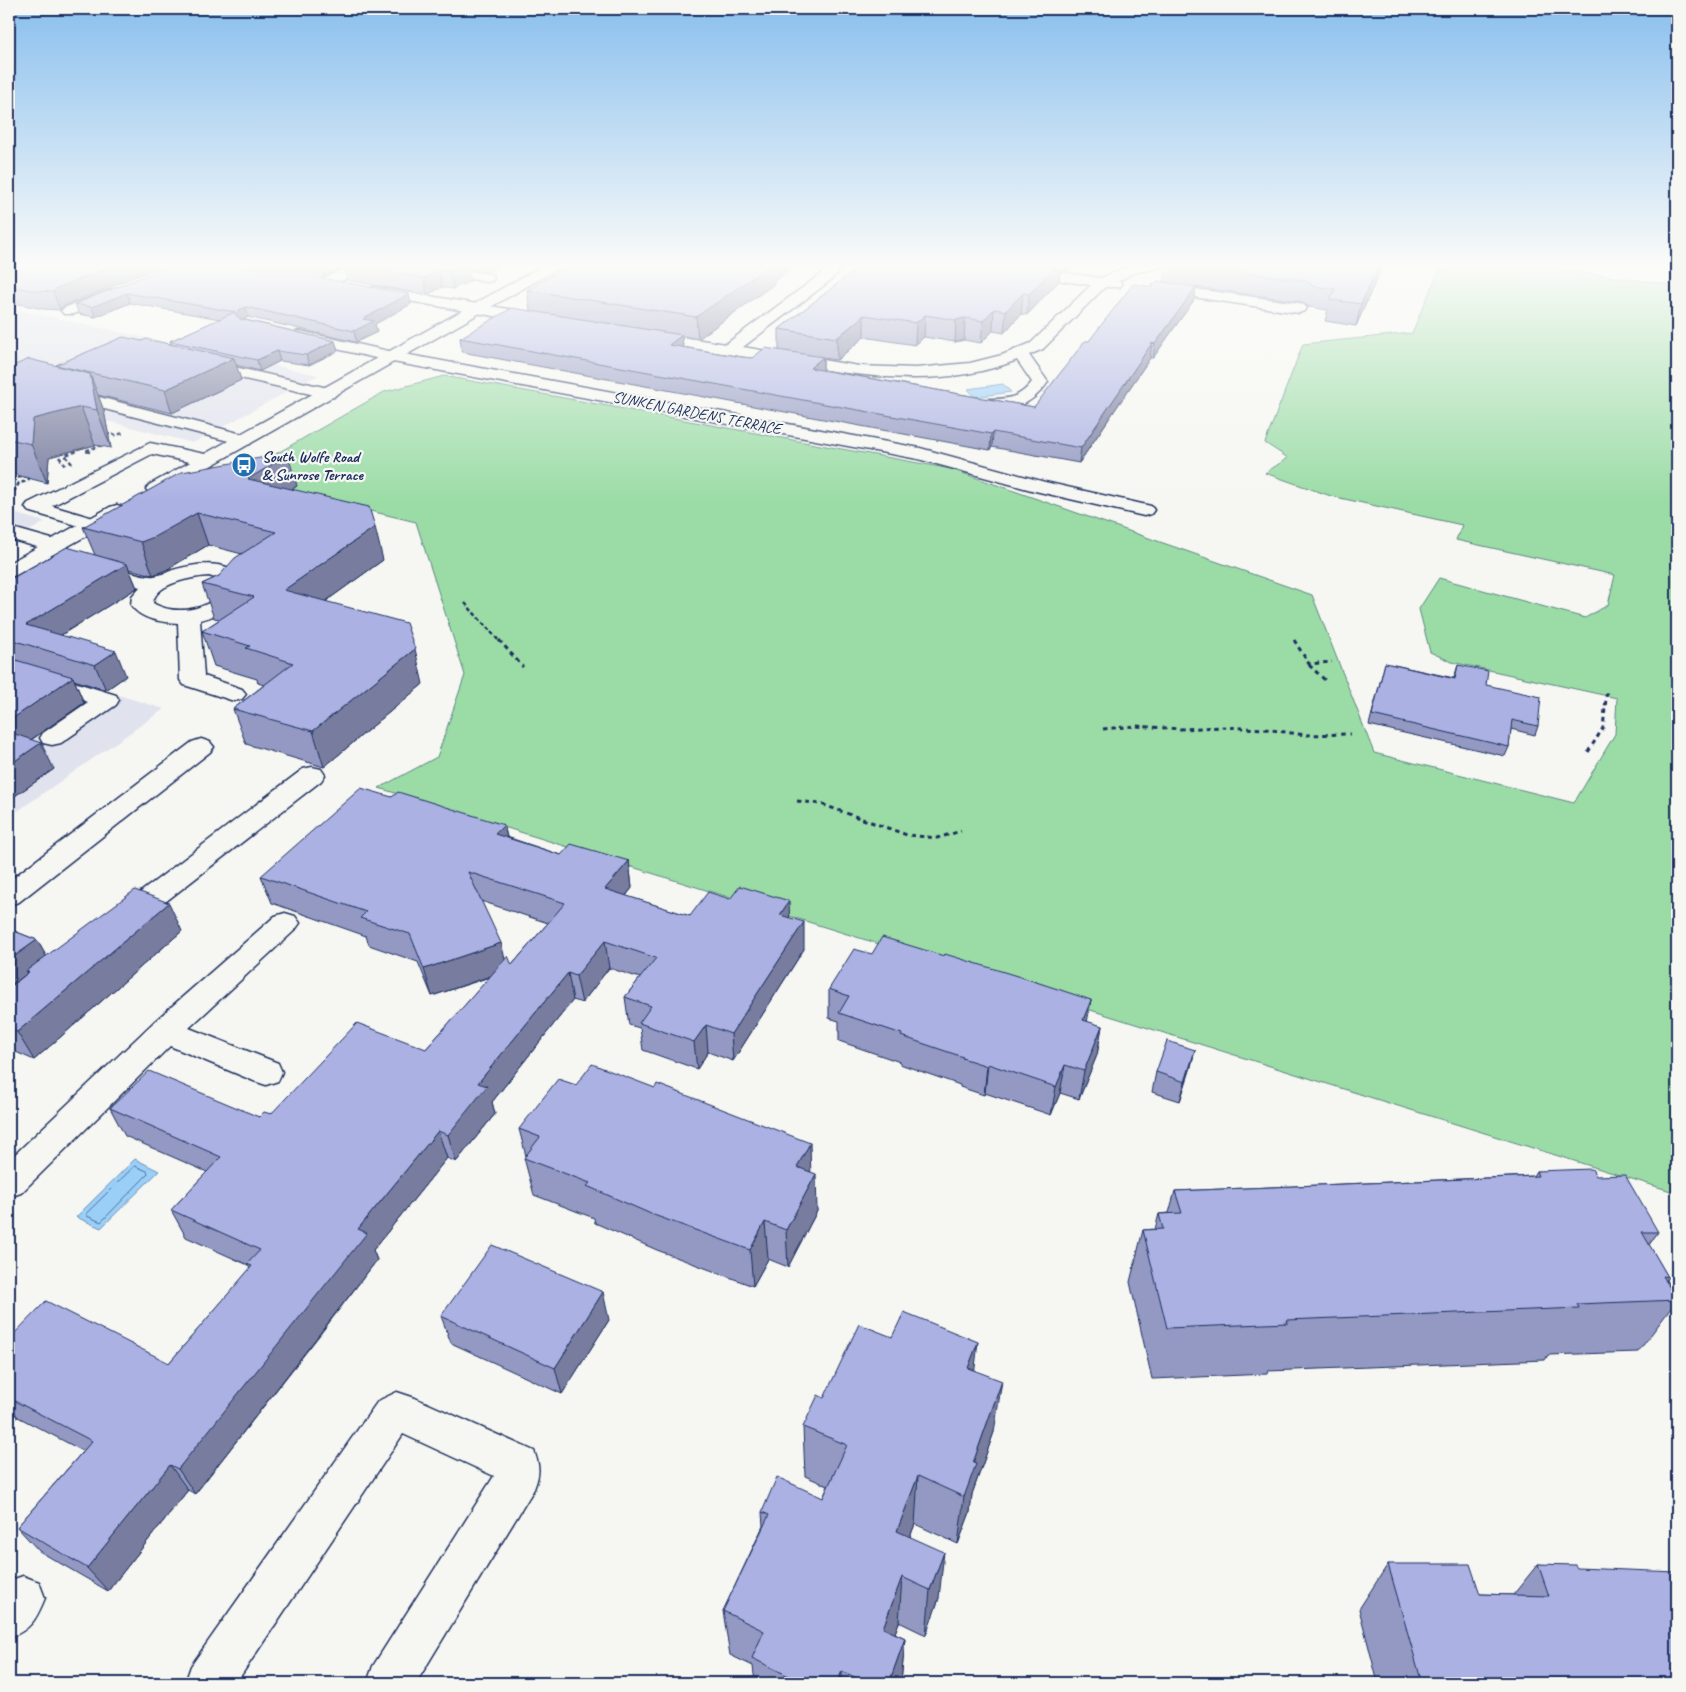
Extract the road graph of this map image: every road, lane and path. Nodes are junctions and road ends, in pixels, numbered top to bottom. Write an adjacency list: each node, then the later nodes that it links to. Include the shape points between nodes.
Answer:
1 (330, 343): 8 (street, SUNKEN GARDENS TERRACE)
2 (416, 343): 8 (street)
3 (691, 343): 6 (street)
4 (738, 343): 6 (street)
5 (1040, 343): 7 (street)
6 (730, 349): 7 (street, via 927,379)
7 (1020, 353): 12 (street, via 1040,382 1034,391 1021,401 1002,406)
8 (392, 357): 11 (street); 27 (street, SUNKEN GARDENS TERRACE, via 920,454)
9 (189, 362): 11 (street)
10 (70, 376): 15 (street, via 52,387)
11 (328, 393): 15 (street)
12 (960, 402)
13 (102, 433): 14 (path)
14 (128, 434)
15 (244, 440): 21 (street)
16 (70, 451): 22 (path, via 76,446 77,452 65,455)
17 (95, 453): 18 (path)
18 (84, 456)
19 (59, 457): 22 (path, via 65,465)
20 (78, 460): 22 (path)
21 (208, 460): 28 (street); 28 (street, via 150,448 34,507)
22 (72, 463)
23 (13, 480): 25 (path, via 30,476)
24 (37, 480): 25 (path)
25 (28, 482): 26 (path, via 19,483)
26 (9, 495)
27 (1144, 510)
28 (93, 524): 30 (street)
29 (9, 534): 30 (street)
30 (60, 555): 31 (street); 32 (street)
31 (9, 572)
32 (155, 584): 34 (street, via 143,596 142,605 148,611 160,616); 34 (street, via 173,576 205,570 223,573 237,583 230,599 206,612)
33 (465, 603): 38 (path)
34 (189, 616): 42 (street, via 192,680)
35 (1294, 640): 37 (path)
36 (1332, 662): 37 (path)
37 (1309, 664): 40 (path)
38 (523, 667)
39 (9, 669): 45 (street, via 107,700)
40 (1327, 682)
41 (1607, 689): 47 (path, via 1603,728)
42 (234, 694)
43 (1103, 729): 44 (path, via 1221,727 1305,735)
44 (1350, 734)
45 (52, 738)
46 (201, 747): 51 (street)
47 (1588, 752)
48 (312, 775): 53 (street)
49 (796, 801): 50 (path, via 821,804 907,835 937,838)
50 (961, 831)
51 (9, 896)
52 (285, 923): 54 (street)
53 (106, 933)
54 (165, 1031): 55 (street); 56 (street)
55 (266, 1072)
56 (9, 1182)
57 (208, 1683): 58 (street, via 392,1415 401,1412 519,1466 520,1474)
58 (390, 1683)

